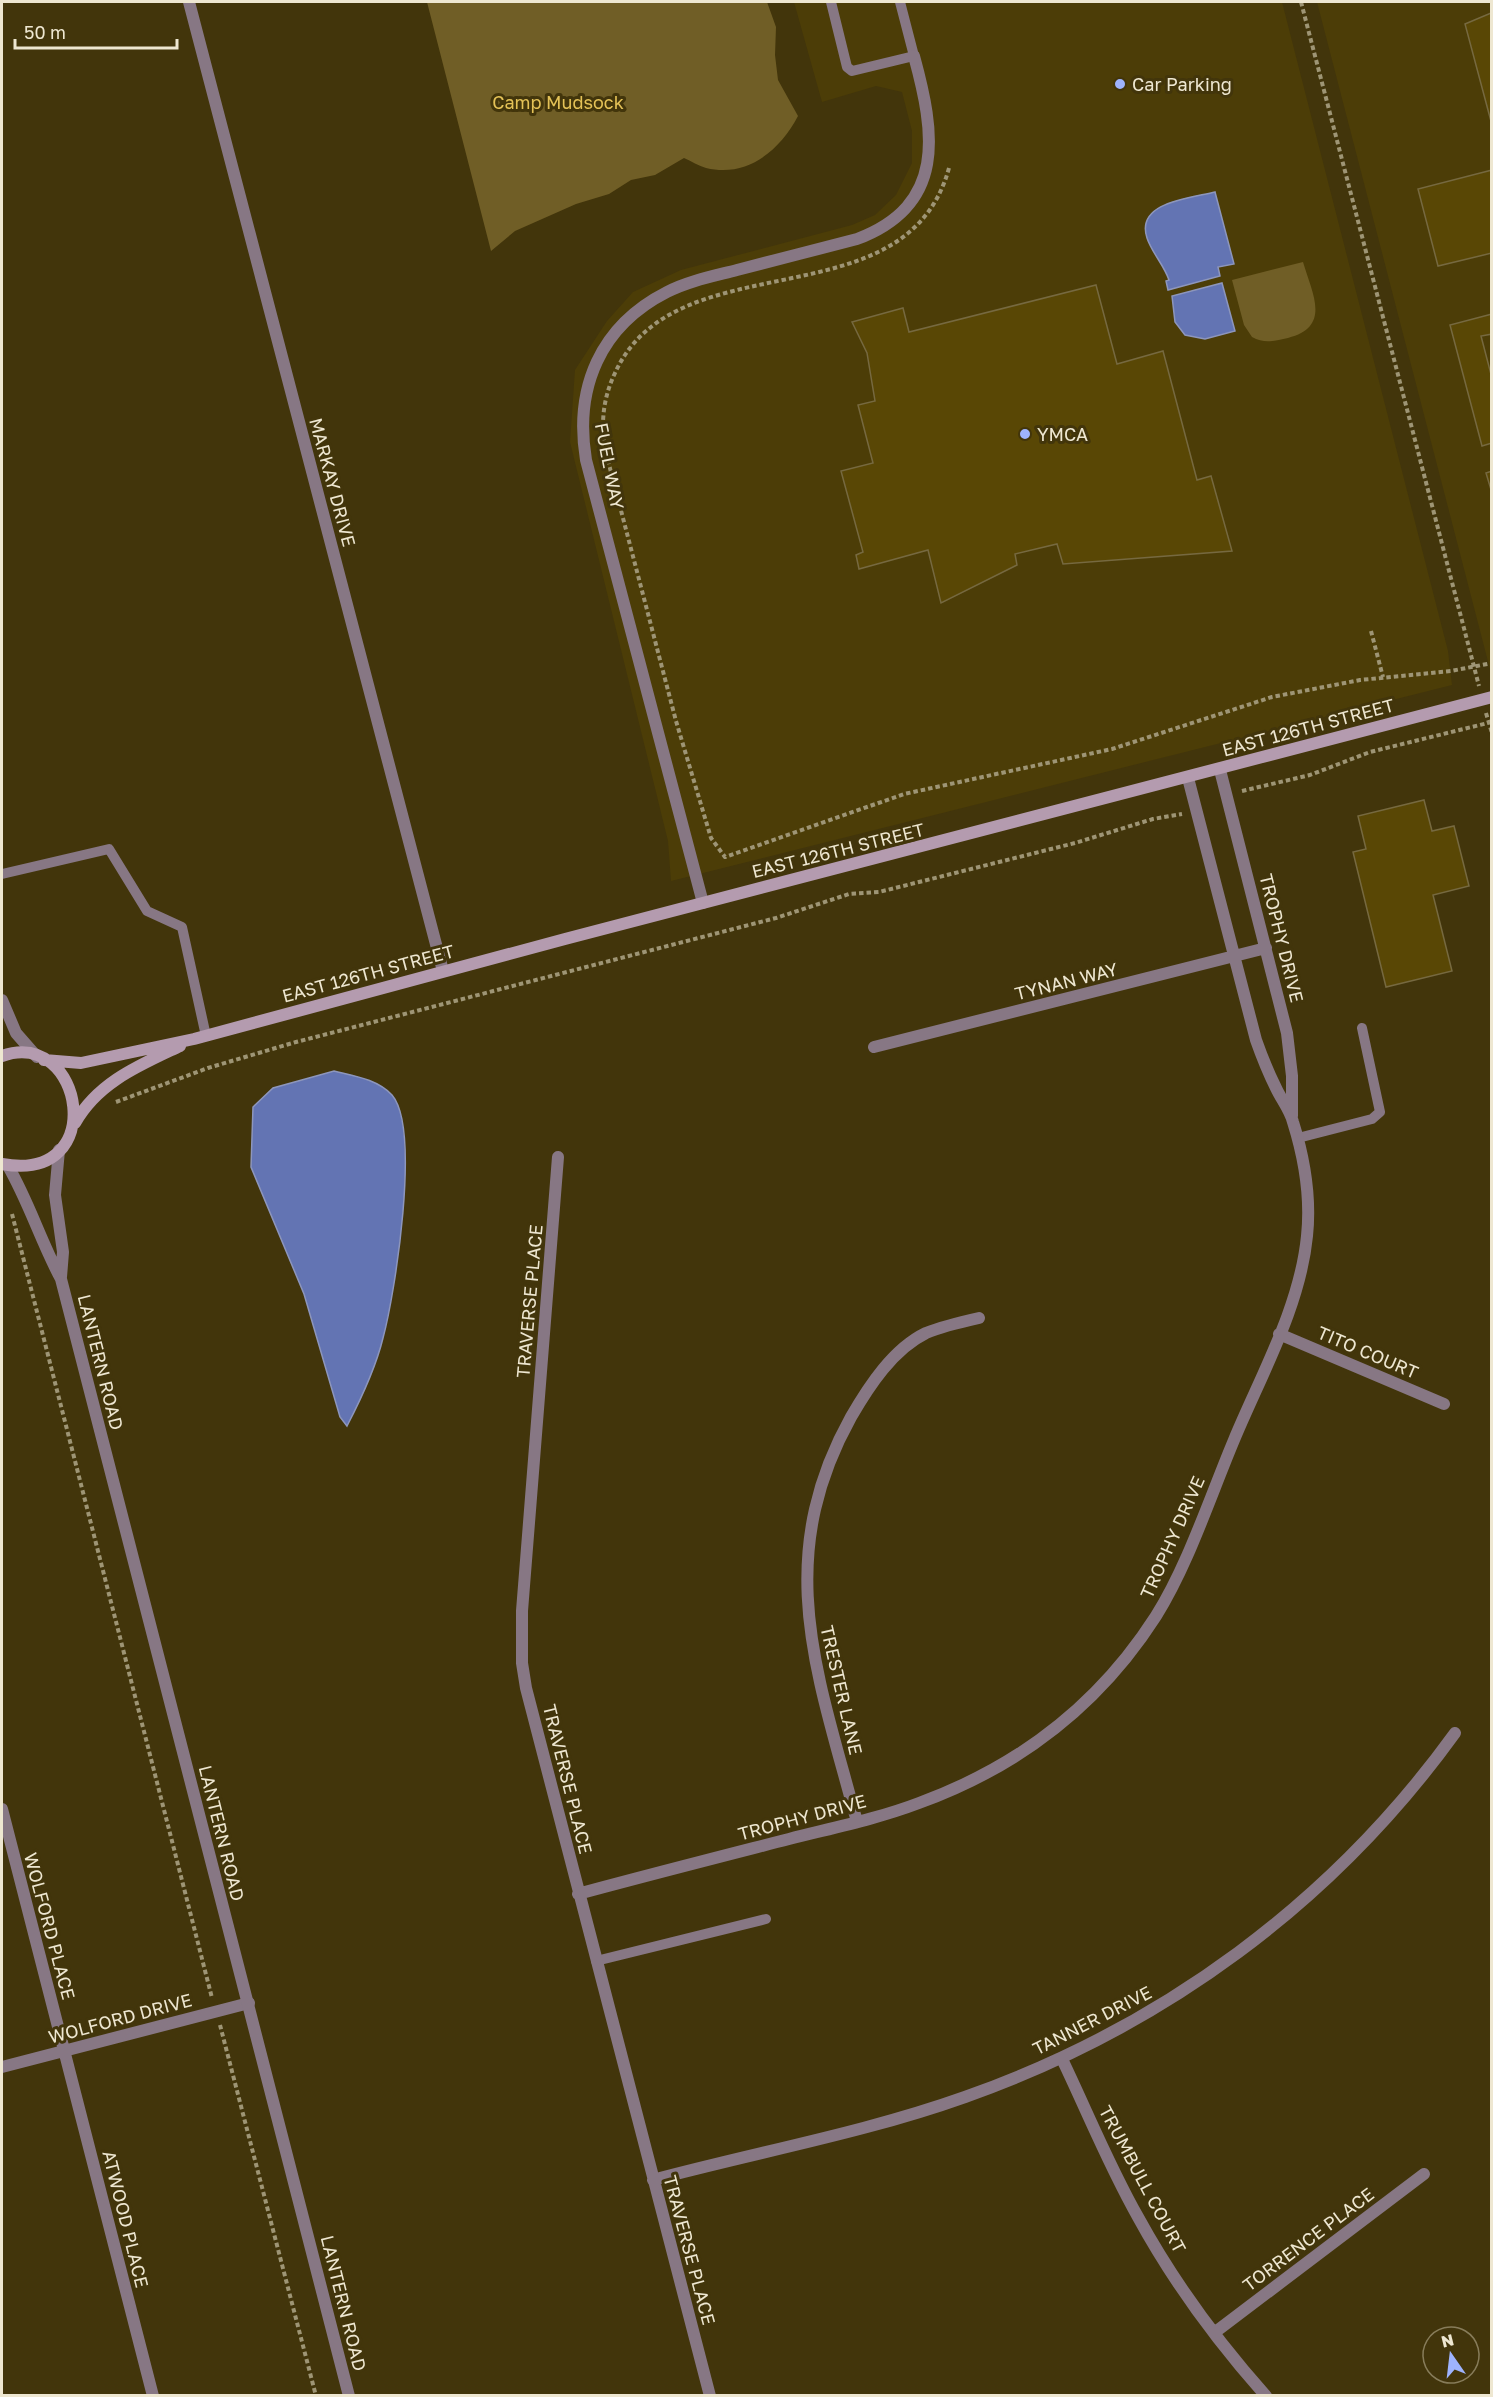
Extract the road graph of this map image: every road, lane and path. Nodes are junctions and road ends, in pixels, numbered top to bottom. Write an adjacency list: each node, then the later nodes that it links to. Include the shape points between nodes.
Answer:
1 (189, 2): 24 (street, MARKAY DRIVE)
2 (831, 2): 5 (lane, via 847,67 852,71)
3 (900, 2): 5 (lane)
4 (1301, 2): 9 (path)
5 (914, 56): 21 (street, FUEL WAY, via 927,113 930,159 922,186 896,219 857,239 687,283 653,299 621,325 605,345 586,391 582,426 586,460)
6 (949, 168): 10 (path, via 931,209 913,231 893,246 866,258 679,309 636,340 611,382 603,421 606,453 676,721 711,838 719,851 725,856 736,854 904,794 1112,749 1272,697)
7 (1371, 631): 10 (path)
8 (1491, 663): 9 (path)
9 (1474, 667): 10 (path); 11 (path)
10 (1383, 677)
11 (1479, 685)
12 (1491, 697): 16 (main road, EAST 126TH STREET)
13 (1486, 713): 14 (path)
14 (1490, 722): 15 (path); 18 (path, via 1370,752 1310,775 1256,786)
15 (1491, 733)
16 (1220, 770): 17 (main road, EAST 126TH STREET); 18 (street, TROPHY DRIVE)
17 (1188, 778): 19 (street, TROPHY DRIVE); 21 (main road, EAST 126TH STREET)
18 (1227, 798): 22 (street, TROPHY DRIVE)
19 (1196, 810): 23 (street, TROPHY DRIVE); 31 (path, via 879,892 849,894 755,924 296,1042 208,1068)
20 (2, 874): 27 (lane, via 109,849 147,911 182,927)
21 (703, 903): 24 (main road, EAST 126TH STREET)
22 (1266, 948): 23 (street, TYNAN WAY); 32 (street, TROPHY DRIVE, via 1287,1032)
23 (1235, 957): 28 (street, TYNAN WAY); 32 (street, TROPHY DRIVE, via 1259,1050)
24 (442, 971): 27 (main road, EAST 126TH STREET)
25 (2, 1000): 30 (street, via 16,1033)
26 (1362, 1028): 34 (lane, via 1380,1112 1372,1119)
27 (200, 1037): 30 (main road, EAST 126TH STREET, via 81,1063); 33 (main road, EAST 126TH STREET, via 106,1086)
28 (874, 1047)
29 (2, 1056): 30 (main road, EAST 126TH STREET, via 22,1054)
30 (41, 1058): 33 (main road, via 61,1074 72,1092 76,1112)
31 (109, 1106)
32 (1292, 1117): 34 (street, TROPHY DRIVE)
33 (72, 1129): 35 (main road, EAST 126TH STREET)
34 (1298, 1138): 41 (street, TROPHY DRIVE, via 1308,1196 1307,1235 1296,1288)
35 (59, 1150): 37 (main road, via 32,1166); 39 (street, LANTERN ROAD, via 55,1195 63,1252)
36 (558, 1157): 46 (street, TRAVERSE PLACE, via 522,1611 522,1663)
37 (5, 1165): 38 (street, LANTERN ROAD)
38 (28, 1202): 39 (street, LANTERN ROAD, via 45,1250); 50 (path, via 10,1207)
39 (61, 1279): 49 (street, LANTERN ROAD)
40 (979, 1318): 45 (street, TRESTER LANE, via 926,1334 908,1345 885,1368 843,1431 816,1503 806,1561 808,1620)
41 (1279, 1334): 42 (street, TITO COURT); 45 (street, TROPHY DRIVE, via 1178,1576 1156,1616 1102,1686 1042,1740 993,1771 917,1804)
42 (1444, 1404)
43 (1455, 1733): 52 (street, TANNER DRIVE, via 1424,1776 1361,1846 1296,1908 1182,1993)
44 (2, 1809): 51 (street, WOLFORD PLACE)
45 (856, 1822): 46 (street, TROPHY DRIVE)
46 (578, 1894): 48 (street, TRAVERSE PLACE)
47 (766, 1919): 48 (lane)
48 (596, 1961): 55 (street, TRAVERSE PLACE)
49 (249, 2003): 50 (street, WOLFORD DRIVE); 59 (street, LANTERN ROAD)
50 (216, 2011): 51 (street, WOLFORD DRIVE); 58 (path)
51 (64, 2052): 53 (street, WOLFORD DRIVE); 57 (street, ATWOOD PLACE)
52 (1062, 2059): 55 (street, TANNER DRIVE, via 914,2113); 56 (street, TRUMBULL COURT, via 1138,2216)
53 (2, 2067)
54 (1424, 2174): 56 (street, TORRENCE PLACE)
55 (653, 2180): 60 (street, TRAVERSE PLACE)
56 (1214, 2333): 61 (street, TRUMBULL COURT)
57 (153, 2396)
58 (316, 2396)
59 (349, 2396)
60 (710, 2396)
61 (1266, 2396)

